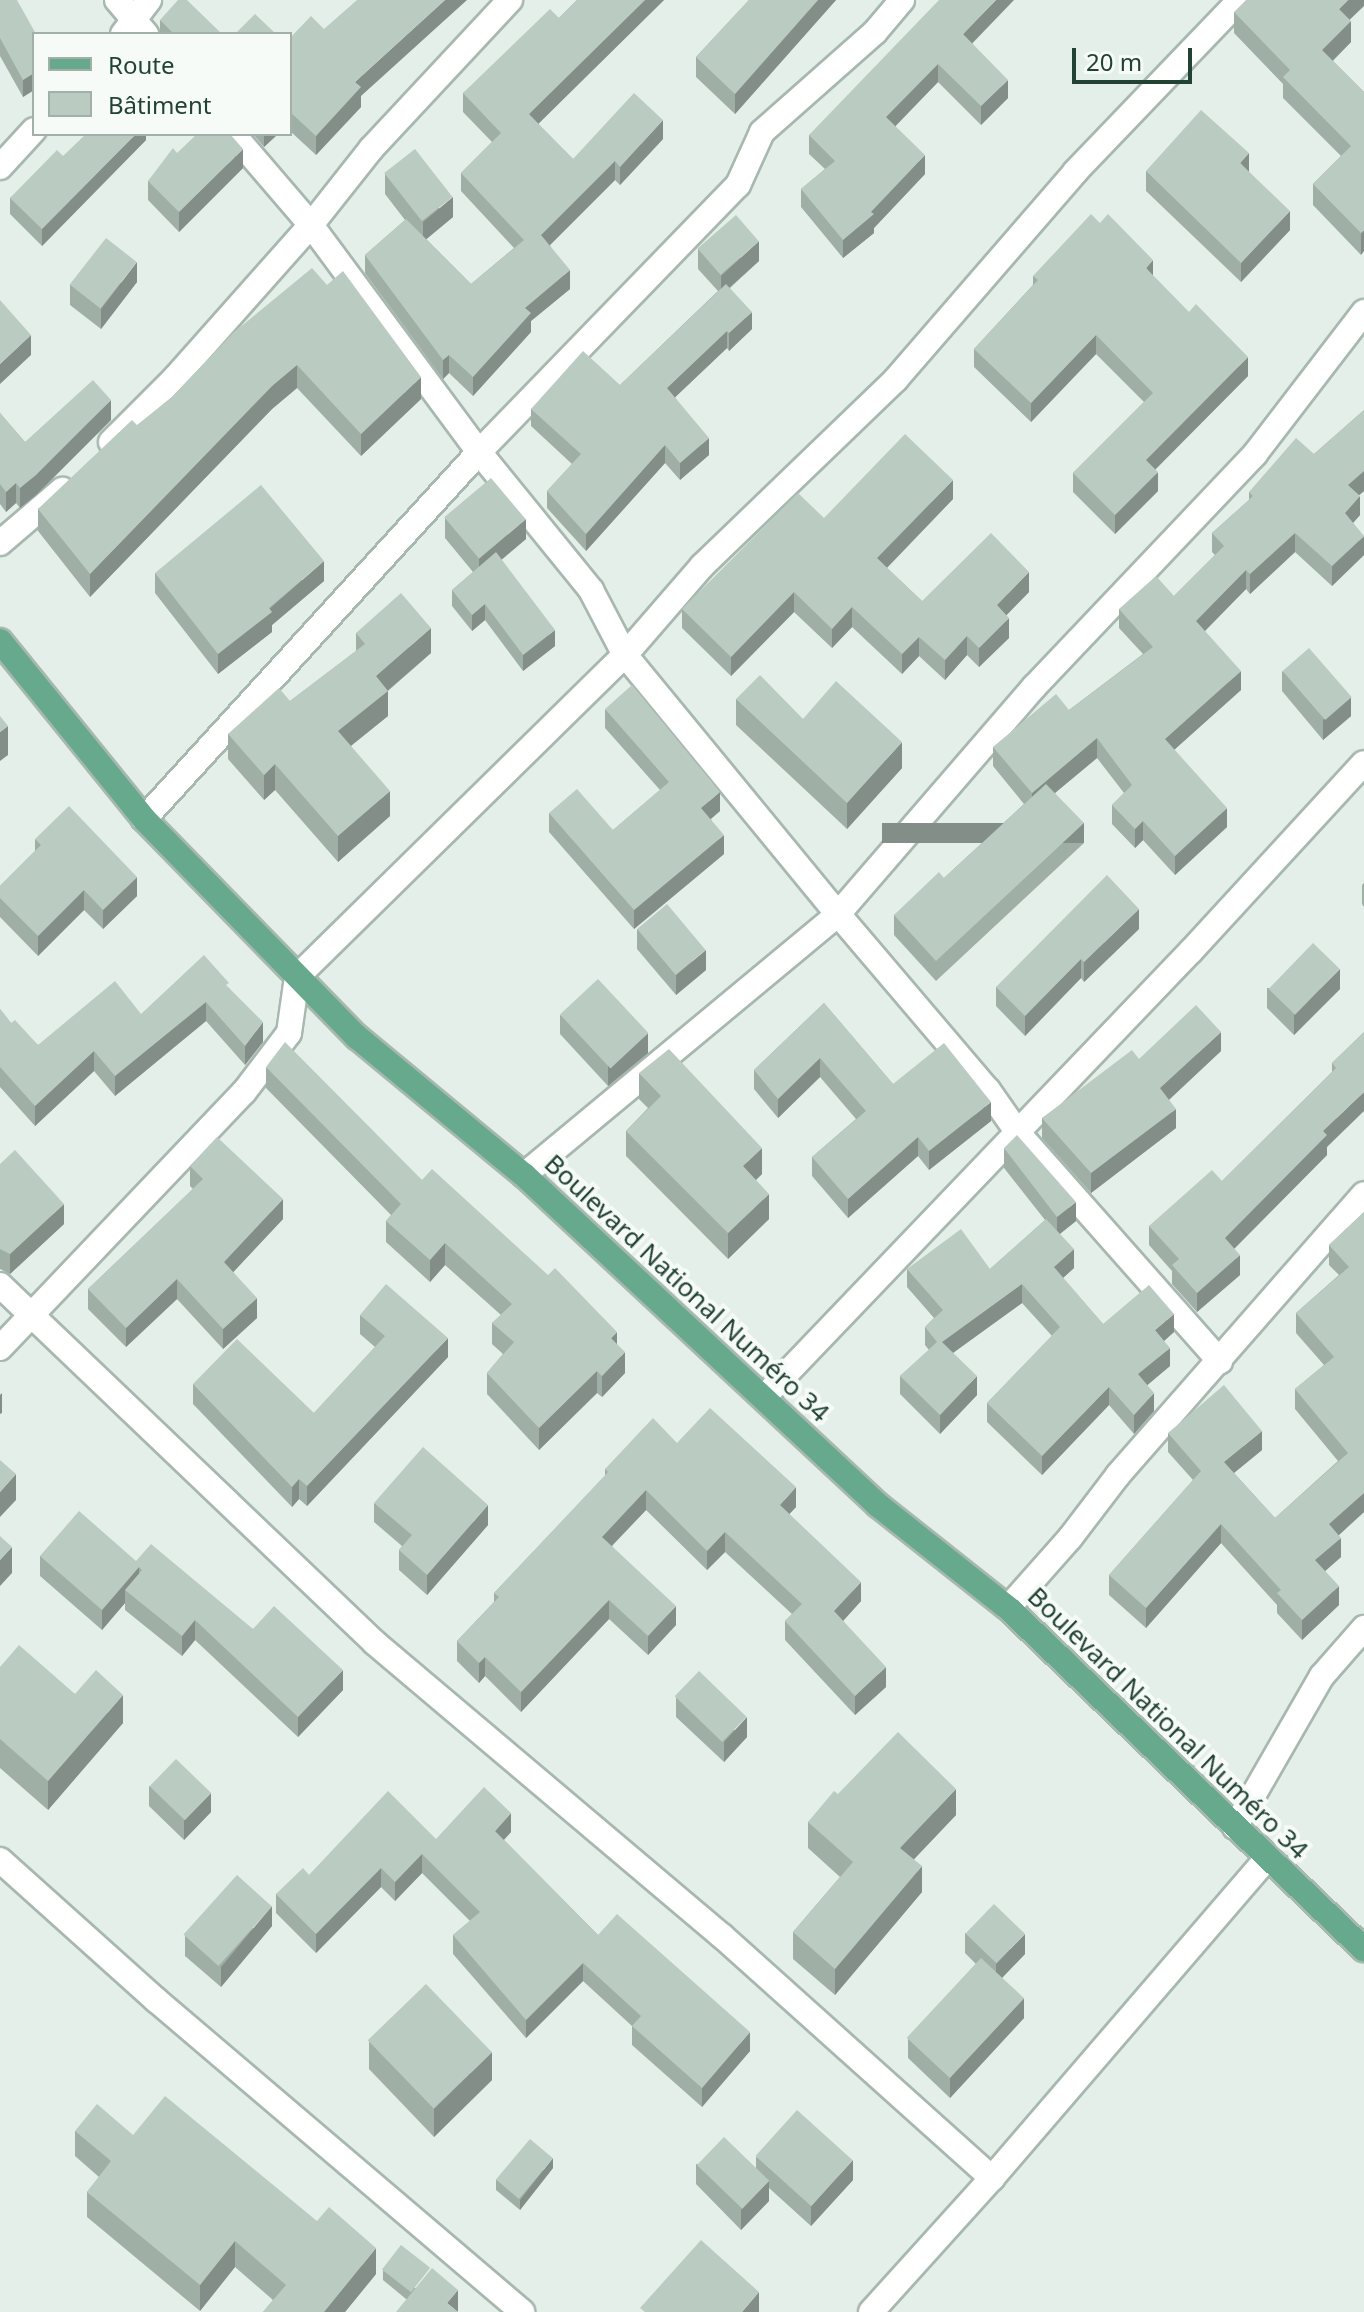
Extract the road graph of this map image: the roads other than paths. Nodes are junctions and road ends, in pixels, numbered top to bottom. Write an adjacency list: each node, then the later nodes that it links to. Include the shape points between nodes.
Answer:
1 (117, 0): 6 (street)
2 (149, 0): 6 (street)
3 (510, 0): 10 (street, via 371,149)
4 (902, 0): 12 (street, via 875,32 762,132 738,185)
5 (1240, 0): 15 (street, via 1075,172 896,379 702,566)
6 (135, 30)
7 (32, 132): 9 (street)
8 (235, 136): 10 (street)
9 (0, 167)
10 (311, 225): 12 (street); 13 (street, via 175,378 46,506)
11 (1362, 318): 18 (street, via 1255,454 1034,687)
12 (479, 452): 15 (street, via 591,590); 17 (street)
13 (0, 543)
14 (0, 641): 17 (main road, Boulevard National Numéro 34)
15 (625, 655): 18 (street); 19 (street)
16 (1364, 763): 20 (street)
17 (144, 819): 19 (main road, Boulevard National Numéro 34)
18 (838, 914): 20 (street, via 988,1090); 21 (street)
19 (297, 977): 21 (main road, Boulevard National Numéro 34, via 357,1037); 24 (street, via 289,1033 244,1092)
20 (1018, 1133): 26 (street); 27 (street)
21 (524, 1175): 27 (main road, Boulevard National Numéro 34)
22 (1364, 1194): 26 (street)
23 (0, 1285): 24 (street)
24 (32, 1315): 25 (street); 34 (street, via 375,1643 722,1936)
25 (0, 1348)
26 (1220, 1361): 28 (street)
27 (764, 1397): 28 (main road, Boulevard National Numéro 34, via 878,1505)
28 (1008, 1608): 30 (main road, Boulevard National Numéro 34)
29 (1364, 1628): 30 (street, via 1322,1676)
30 (1235, 1827): 31 (main road, Boulevard National Numéro 34)
31 (1267, 1858): 33 (main road, Boulevard National Numéro 34); 34 (street)
32 (0, 1860): 35 (street)
33 (1364, 1949)
34 (992, 2178): 36 (street)
35 (522, 2312)
36 (871, 2312)

